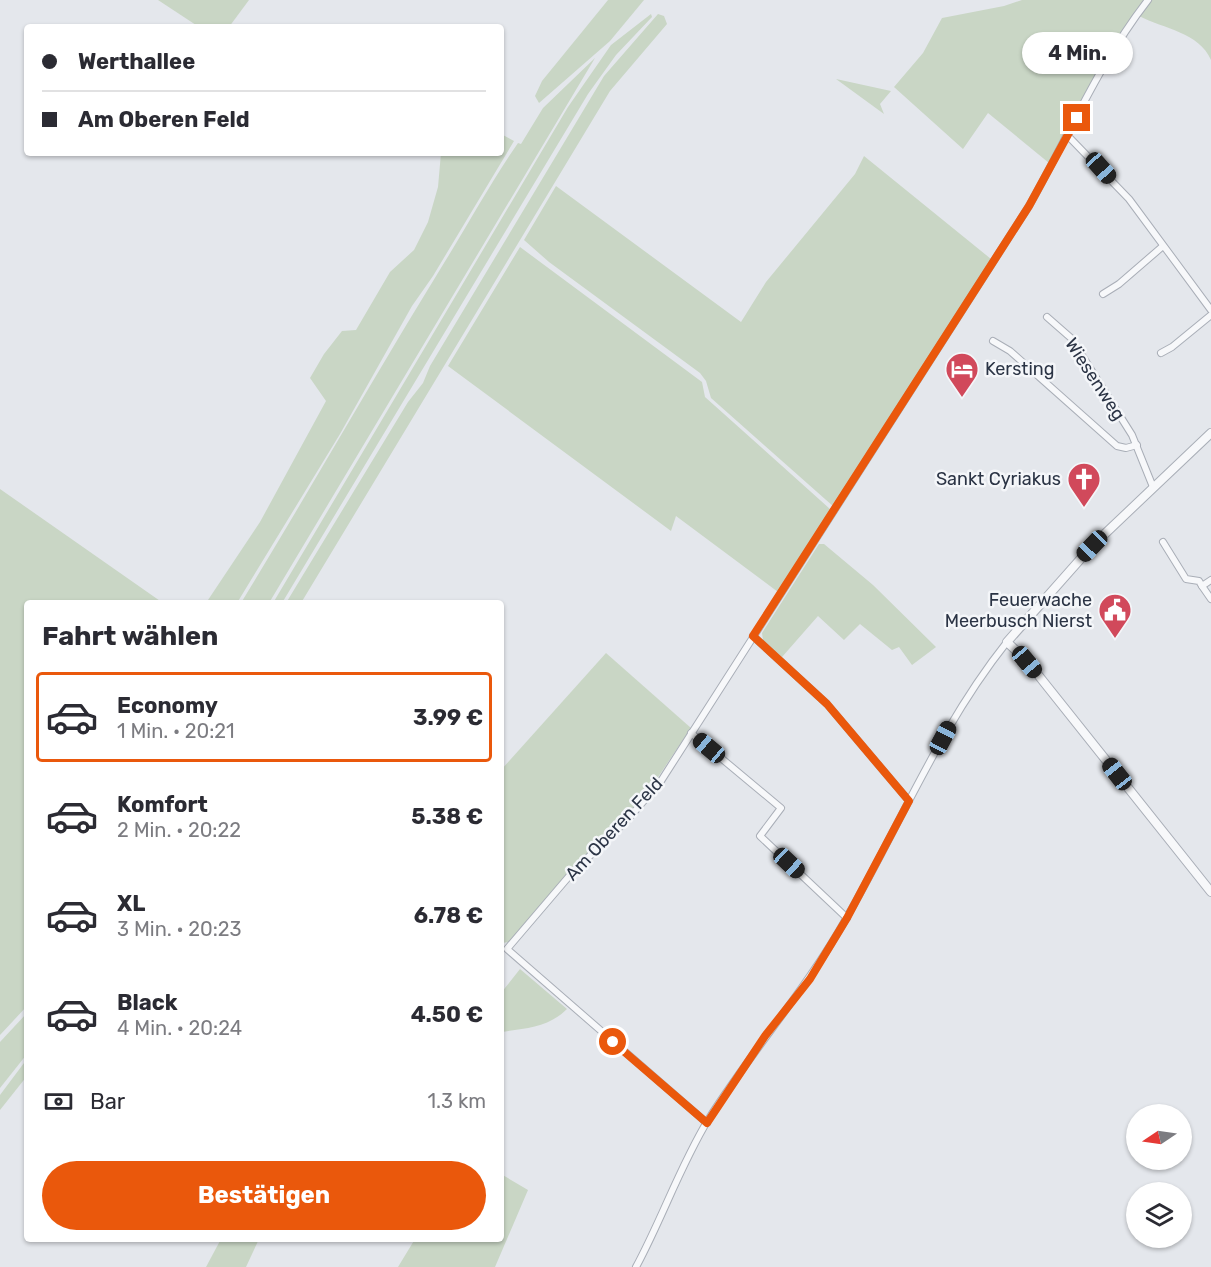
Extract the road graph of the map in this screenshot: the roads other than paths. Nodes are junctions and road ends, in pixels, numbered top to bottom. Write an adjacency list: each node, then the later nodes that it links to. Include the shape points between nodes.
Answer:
1 (1148, 0): 2 (street, Am Oberen Feld, via 1103,64)
2 (1068, 136): 3 (street, via 1128,199); 17 (street, Am Oberen Feld, via 1029,206)
3 (1163, 246): 4 (street); 5 (street)
4 (1102, 294)
5 (1211, 310)
6 (1211, 315): 9 (street)
7 (1047, 317): 11 (street, Wiesenweg, via 1071,338)
8 (993, 341): 11 (street, Wiesenweg, via 1010,351 1118,446)
9 (1161, 353)
10 (1211, 433): 12 (street)
11 (1137, 445): 12 (street, Wiesenweg)
12 (1153, 487): 18 (street, via 1064,575)
13 (1163, 542): 15 (street, via 1186,579 1199,581)
14 (1211, 580): 15 (street)
15 (1202, 586): 16 (street)
16 (1211, 599)
17 (753, 636): 19 (street, Am Oberen Feld); 20 (street, via 827,704)
18 (1007, 642): 20 (street, via 975,683); 21 (street)
19 (691, 734): 22 (street, via 781,808 760,836); 23 (street, Am Oberen Feld, via 648,798 571,874 507,949)
20 (909, 801): 22 (street)
21 (1211, 892)
22 (847, 918): 23 (street, via 810,979 765,1036)
23 (707, 1123): 24 (street)
24 (636, 1267)

